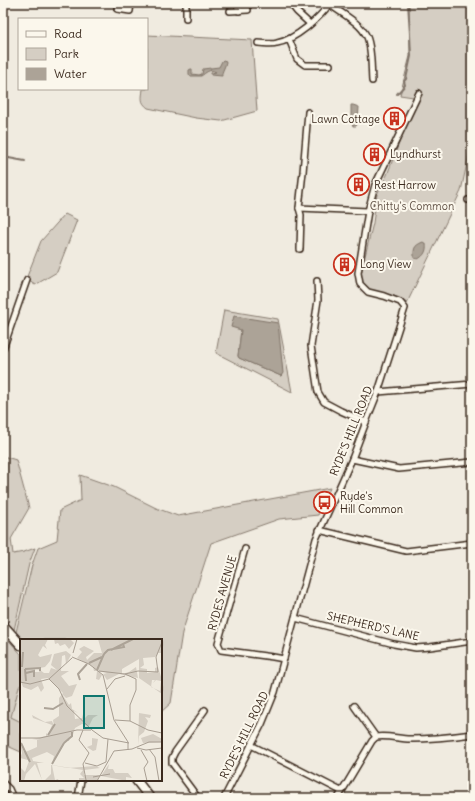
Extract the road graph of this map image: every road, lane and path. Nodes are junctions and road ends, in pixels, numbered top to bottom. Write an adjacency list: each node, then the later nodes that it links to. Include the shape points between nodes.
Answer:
1 (118, 3): 2 (street, via 117,9 130,11)
2 (131, 3)
3 (186, 3): 10 (street)
4 (238, 3): 9 (street)
5 (290, 3): 11 (street)
6 (329, 4): 11 (street); 15 (street, via 356,23 366,36)
7 (248, 10): 9 (street)
8 (230, 11): 9 (street)
9 (239, 11)
10 (186, 18)
11 (310, 24): 12 (street)
12 (289, 39): 13 (street, via 277,44); 14 (street, via 296,59 305,65)
13 (258, 44)
14 (330, 65)
15 (372, 81)
16 (419, 93): 19 (street, RYDE'S HILL ROAD, via 375,185)
17 (308, 112): 18 (street)
18 (299, 208): 19 (street); 20 (street)
19 (368, 211): 25 (street, RYDE'S HILL ROAD, via 358,273 360,284 368,292 400,302 405,308)
20 (300, 249)
21 (27, 280): 23 (street)
22 (317, 281): 26 (street, via 318,300 311,346 318,392 324,402)
23 (3, 349)
24 (472, 384): 25 (street)
25 (378, 392): 26 (street, RYDE'S HILL ROAD)
26 (366, 422): 27 (street, RYDE'S HILL ROAD)
27 (352, 459): 28 (street, via 400,469); 29 (street, RYDE'S HILL ROAD)
28 (472, 462)
29 (319, 530): 30 (street, via 406,551); 32 (street, RYDE'S HILL ROAD)
30 (472, 543)
31 (245, 549): 36 (street, RYDES AVENUE, via 218,642 221,650)
32 (295, 618): 34 (street, SHEPHERD'S LANE, via 416,648); 36 (street, RYDE'S HILL ROAD)
33 (3, 625): 35 (main road)
34 (472, 641)
35 (20, 644)
36 (284, 659): 41 (street, RYDE'S HILL ROAD, via 272,702)
37 (354, 706): 40 (street)
38 (205, 710): 49 (street, via 172,758 172,763)
39 (472, 734): 40 (street, via 424,739)
40 (376, 737): 45 (street)
41 (252, 746): 45 (street); 50 (street, RYDE'S HILL ROAD)
42 (81, 781): 47 (street)
43 (137, 781): 48 (main road)
44 (3, 783): 46 (street)
45 (341, 791): 51 (street)
46 (13, 798)
47 (78, 798)
48 (150, 798)
49 (198, 798)
50 (224, 798)
51 (338, 798)

